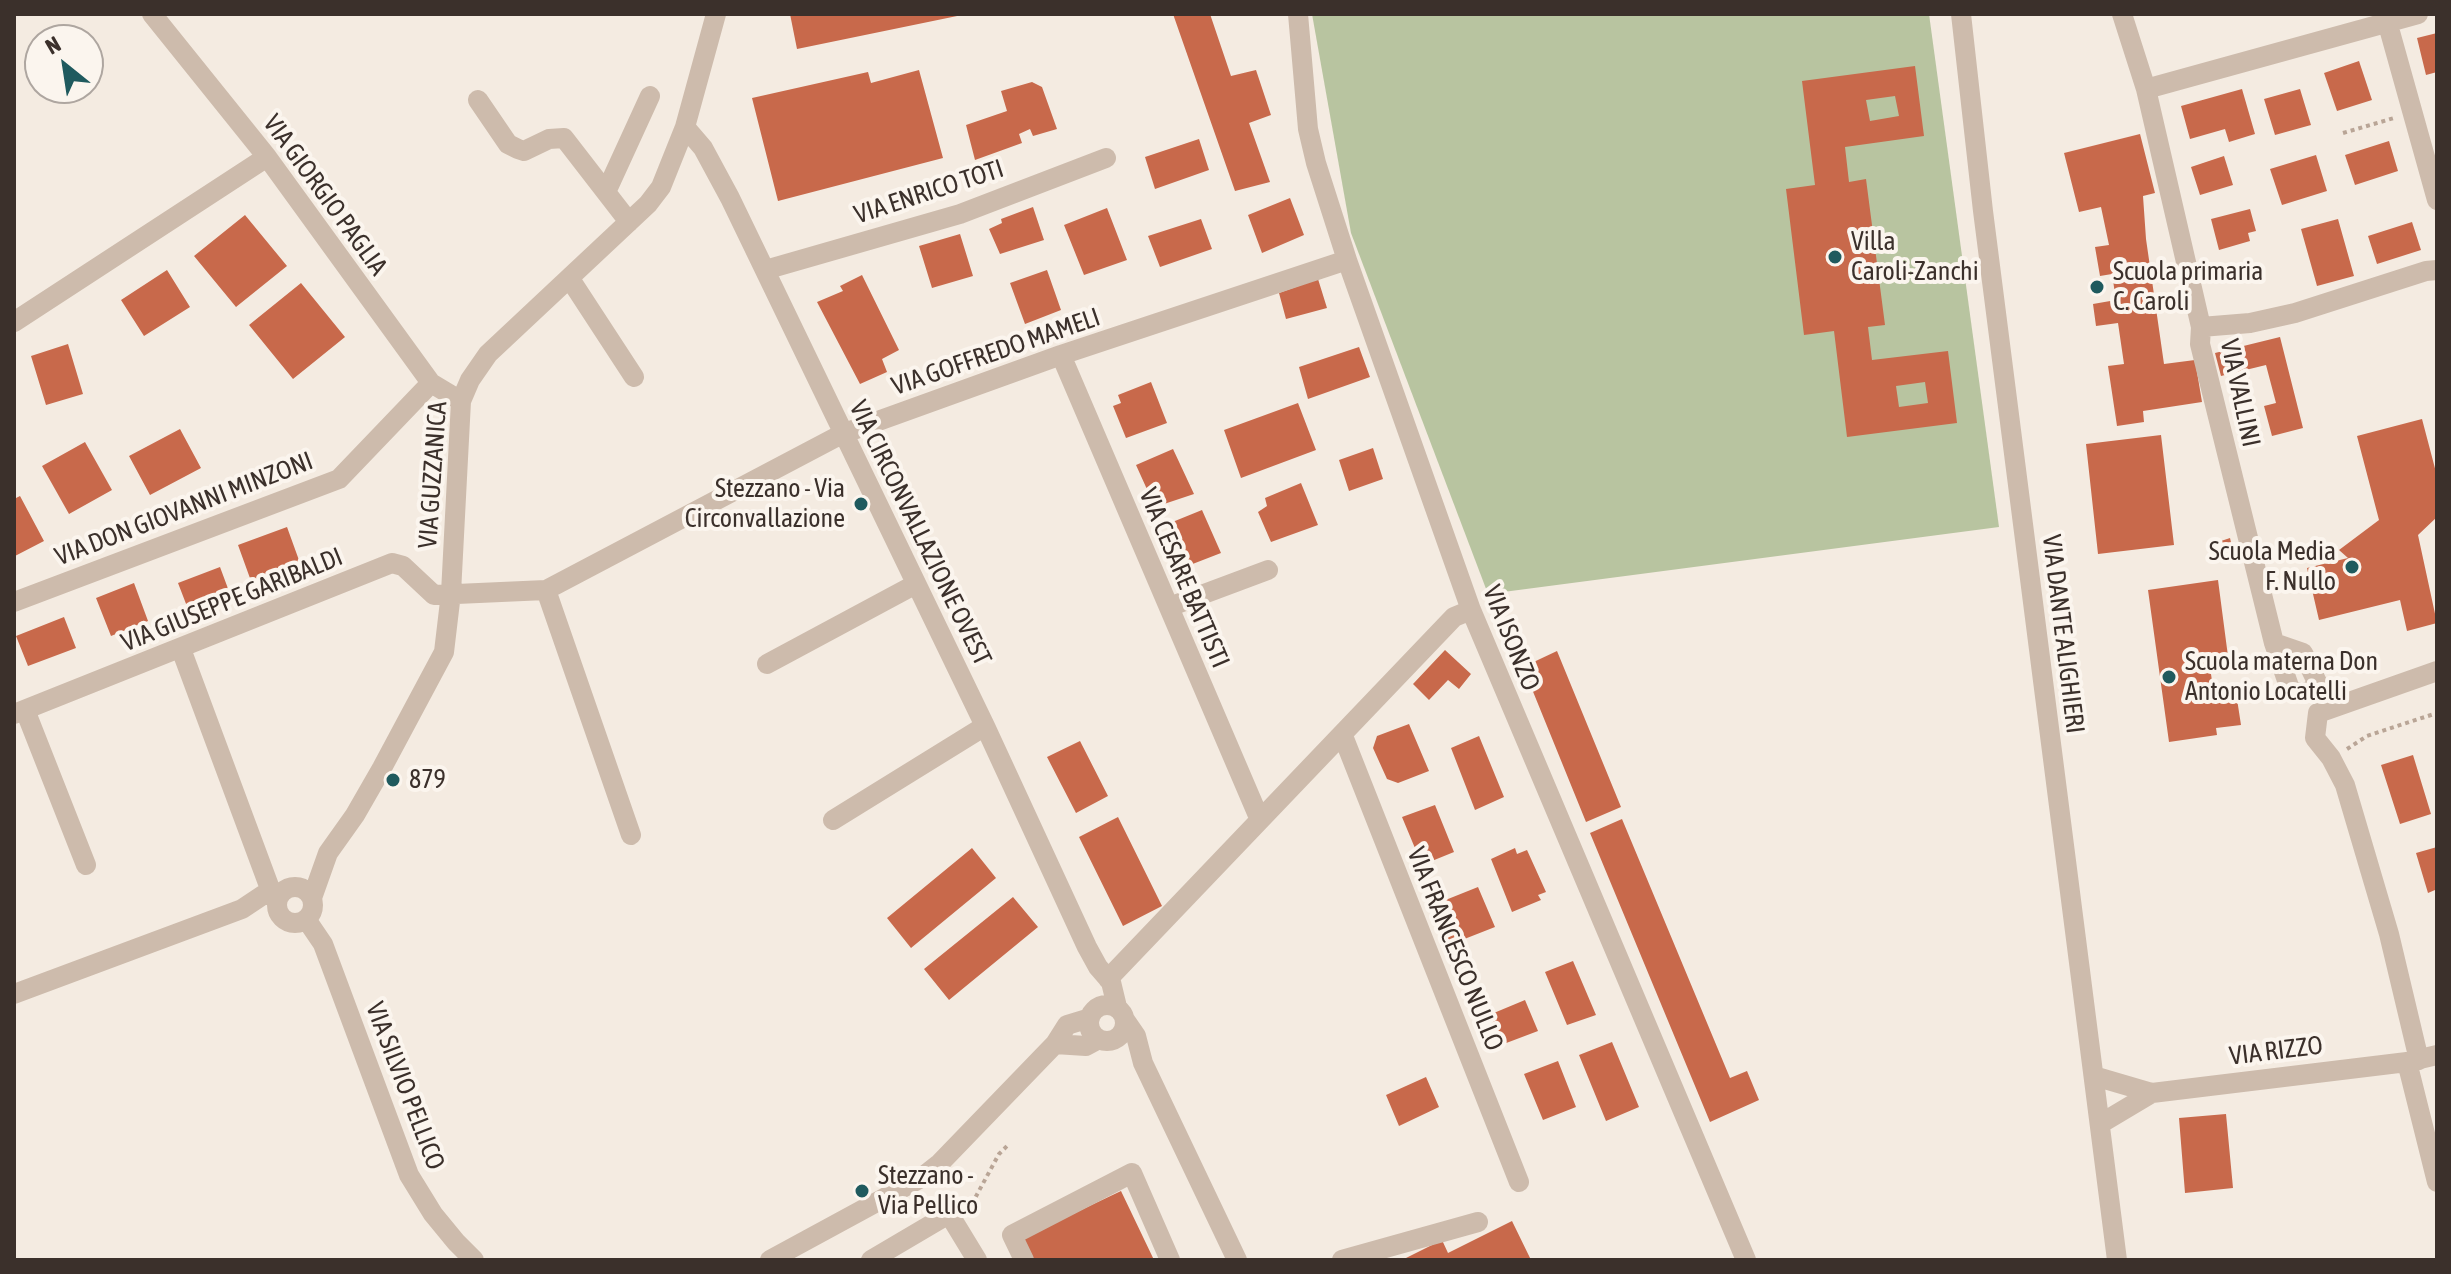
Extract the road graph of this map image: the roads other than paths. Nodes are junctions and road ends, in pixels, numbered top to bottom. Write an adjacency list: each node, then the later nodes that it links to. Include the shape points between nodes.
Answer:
1 (152, 14): 12 (street, VIA GIORGIO PAGLIA)
2 (716, 14): 11 (street, VIA GUZZANICA)
3 (1298, 14): 17 (street, VIA ISONZO, via 1308,129)
4 (1961, 14): 58 (street, VIA DANTE ALIGHIERI)
5 (2122, 14): 8 (street, VIA VALLINI)
6 (2418, 14): 7 (street)
7 (2386, 18): 8 (street); 15 (street)
8 (2146, 89): 22 (street, VIA VALLINI)
9 (650, 96): 14 (street)
10 (478, 100): 14 (street, via 508,144 518,149 564,138)
11 (685, 127): 16 (street, VIA GUZZANICA, via 661,187); 18 (street, VIA CIRCONVALLAZIONE OVEST, via 703,148)
12 (267, 157): 21 (street); 25 (street, VIA GIORGIO PAGLIA)
13 (1106, 158): 18 (street, VIA ENRICO TOTI, via 960,214)
14 (606, 192): 16 (street)
15 (2437, 200)
16 (629, 222): 20 (street, VIA GUZZANICA)
17 (1347, 260): 23 (street, VIA GOFFREDO MAMELI); 34 (street, VIA ISONZO)
18 (765, 270): 27 (street, VIA CIRCONVALLAZIONE OVEST)
19 (2437, 270): 22 (street, via 2295,313)
20 (570, 279): 24 (street); 26 (street, VIA GUZZANICA, via 488,354)
21 (14, 322)
22 (2201, 327): 38 (street, VIA VALLINI, via 2200,344 2274,643)
23 (1061, 355): 27 (street, VIA GOFFREDO MAMELI); 33 (street, VIA CESARE BATTISTI)
24 (634, 377)
25 (431, 383): 26 (street, VIA GIORGIO PAGLIA); 32 (street, VIA DON GIOVANNI MINZONI, via 339,479)
26 (461, 401): 31 (street, VIA GUZZANICA)
27 (842, 434): 29 (street, VIA CIRCONVALLAZIONE OVEST); 30 (street, VIA GOFFREDO MAMELI)
28 (1268, 570): 33 (street)
29 (916, 584): 36 (street); 40 (street, VIA CIRCONVALLAZIONE OVEST)
30 (546, 590): 31 (street, VIA GOFFREDO MAMELI); 44 (street)
31 (451, 593): 35 (street, VIA GIUSEPPE GARIBALDI, via 434,595 403,566 392,563); 45 (street, VIA GUZZANICA, via 444,652 380,772)
32 (14, 602)
33 (1169, 607): 43 (street, VIA CESARE BATTISTI)
34 (1471, 610): 41 (street, via 1454,617); 72 (street, VIA ISONZO)
35 (181, 649): 39 (street, VIA GIUSEPPE GARIBALDI); 47 (street)
36 (767, 664)
37 (2437, 671): 56 (street, via 2318,713 2315,738 2345,785)
38 (2291, 692)
39 (19, 712): 46 (street, VIA GIUSEPPE GARIBALDI)
40 (985, 726): 42 (street); 51 (street, VIA CIRCONVALLAZIONE OVEST)
41 (1343, 736): 43 (street); 61 (street, VIA FRANCESCO NULLO)
42 (833, 820)
43 (1260, 820): 51 (street)
44 (631, 835)
45 (328, 853): 47 (street, VIA GUZZANICA); 48 (street, VIA GUZZANICA)
46 (86, 865)
47 (281, 892): 48 (street, via 304,889); 49 (street, VIA GUZZANICA, via 263,895); 50 (street, via 278,911)
48 (312, 898): 50 (street, via 312,911)
49 (242, 909): 50 (street); 52 (street, VIA GUZZANICA)
50 (295, 920): 64 (street, VIA SILVIO PELLICO, via 323,944 409,1175 433,1214)
51 (1103, 973): 53 (street, VIA CIRCONVALLAZIONE OVEST)
52 (14, 994)
53 (1107, 1013): 54 (street, via 1091,1030); 54 (street, via 1121,1035); 55 (street, via 1067,1025); 57 (street, VIA CIRCONVALLAZIONE OVEST, via 1136,1036)
54 (1103, 1040): 55 (street, via 1086,1046); 57 (street)
55 (1055, 1044): 65 (street, via 921,1178)
56 (2421, 1059): 59 (street, VIA RIZZO); 62 (street)
57 (1143, 1063): 70 (street, VIA CIRCONVALLAZIONE OVEST)
58 (2094, 1076): 59 (street, VIA RIZZO); 60 (street, VIA DANTE ALIGHIERI)
59 (2152, 1093): 60 (street, VIA RIZZO)
60 (2100, 1124): 73 (street, VIA DANTE ALIGHIERI)
61 (1519, 1182)
62 (2437, 1182)
63 (1478, 1222): 71 (street)
64 (474, 1260)
65 (770, 1260)
66 (871, 1260): 67 (street, via 949,1214)
67 (977, 1260)
68 (1024, 1260): 69 (street, via 1012,1235 1132,1173)
69 (1170, 1260)
70 (1237, 1260)
71 (1342, 1260)
72 (1746, 1260)
73 (2117, 1260)

